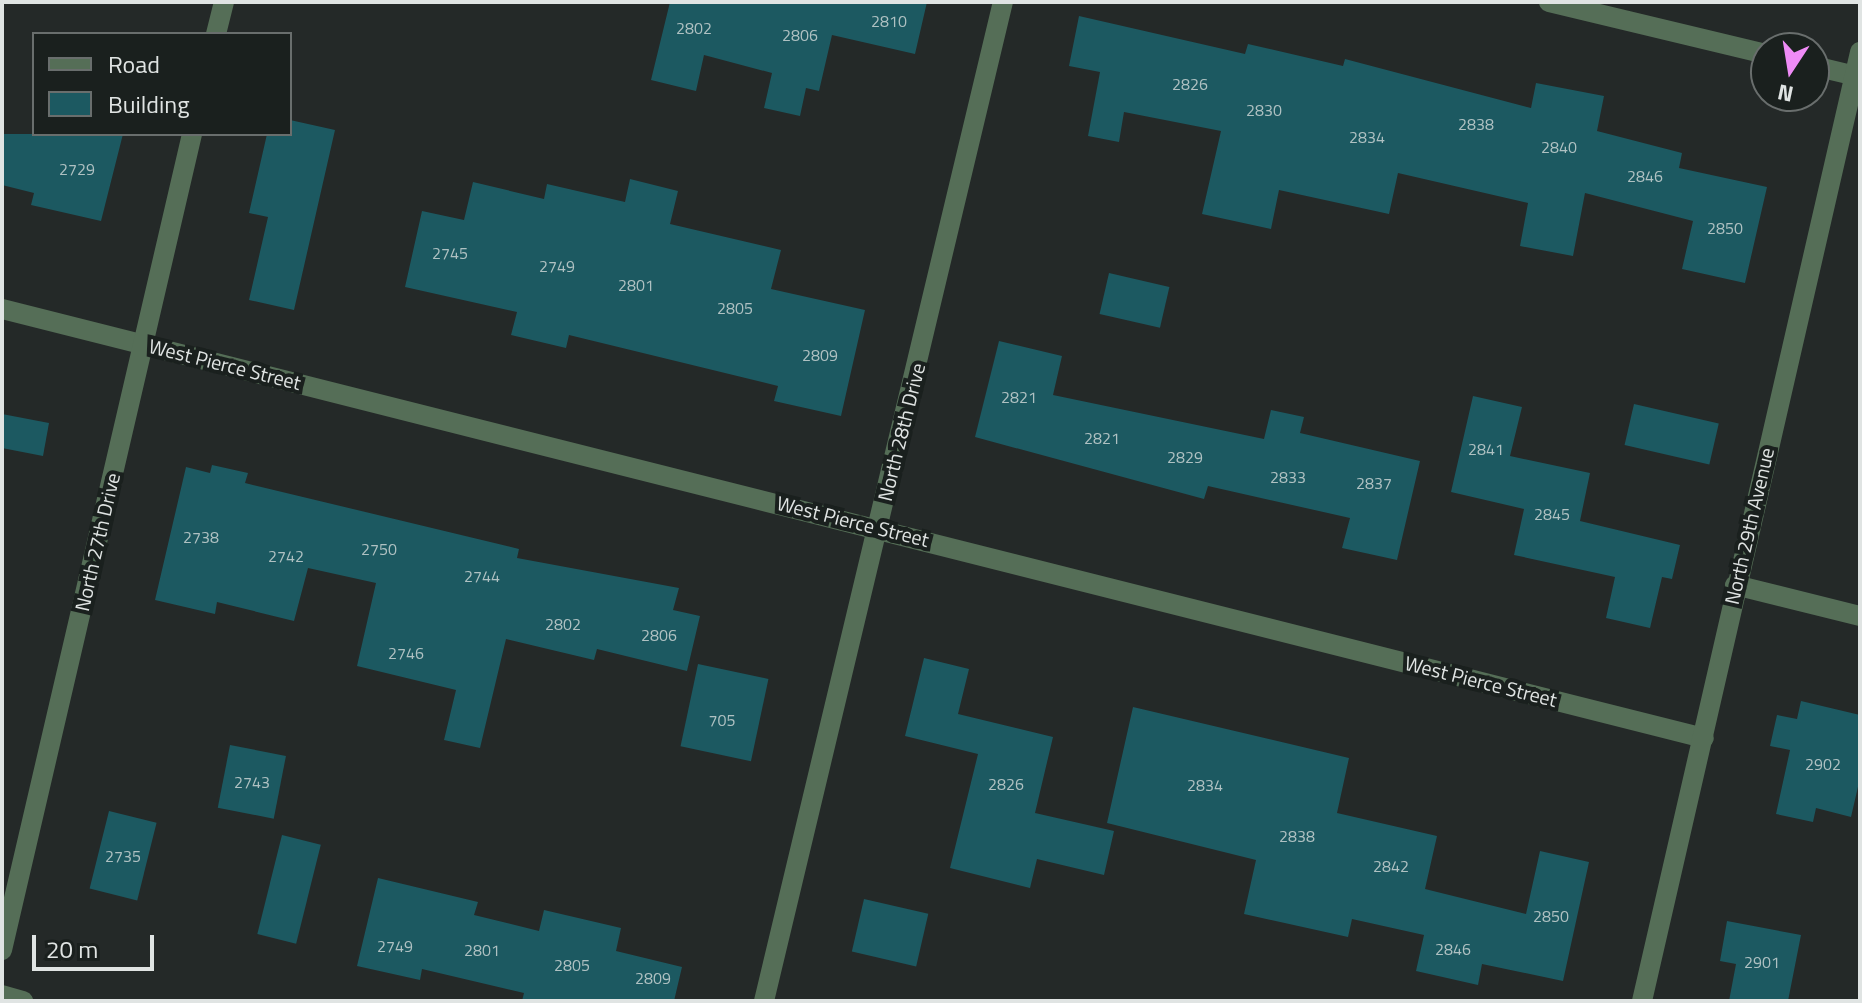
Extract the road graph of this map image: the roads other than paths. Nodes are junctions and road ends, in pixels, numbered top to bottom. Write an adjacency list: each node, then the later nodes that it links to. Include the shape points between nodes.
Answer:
1 (224, 2): 4 (street)
2 (1003, 2): 12 (street, North 28th Drive)
3 (1549, 2): 5 (street)
4 (216, 32)
5 (1750, 50)
6 (1860, 52): 8 (street, North 29th Avenue)
7 (1830, 70): 8 (street)
8 (1857, 76): 13 (street, North 29th Avenue)
9 (192, 136): 11 (street, North 27th Drive)
10 (2, 309): 11 (street, West Pierce Street)
11 (142, 344): 12 (street, West Pierce Street); 16 (street, North 27th Drive)
12 (878, 527): 15 (street, West Pierce Street); 19 (street, North 28th Drive)
13 (1735, 585): 14 (street); 15 (street, North 29th Avenue)
14 (1860, 616)
15 (1704, 738): 20 (street, North 29th Avenue)
16 (2, 950)
17 (2, 995): 18 (street)
18 (23, 1001)
19 (764, 1001)
20 (1642, 1001)

